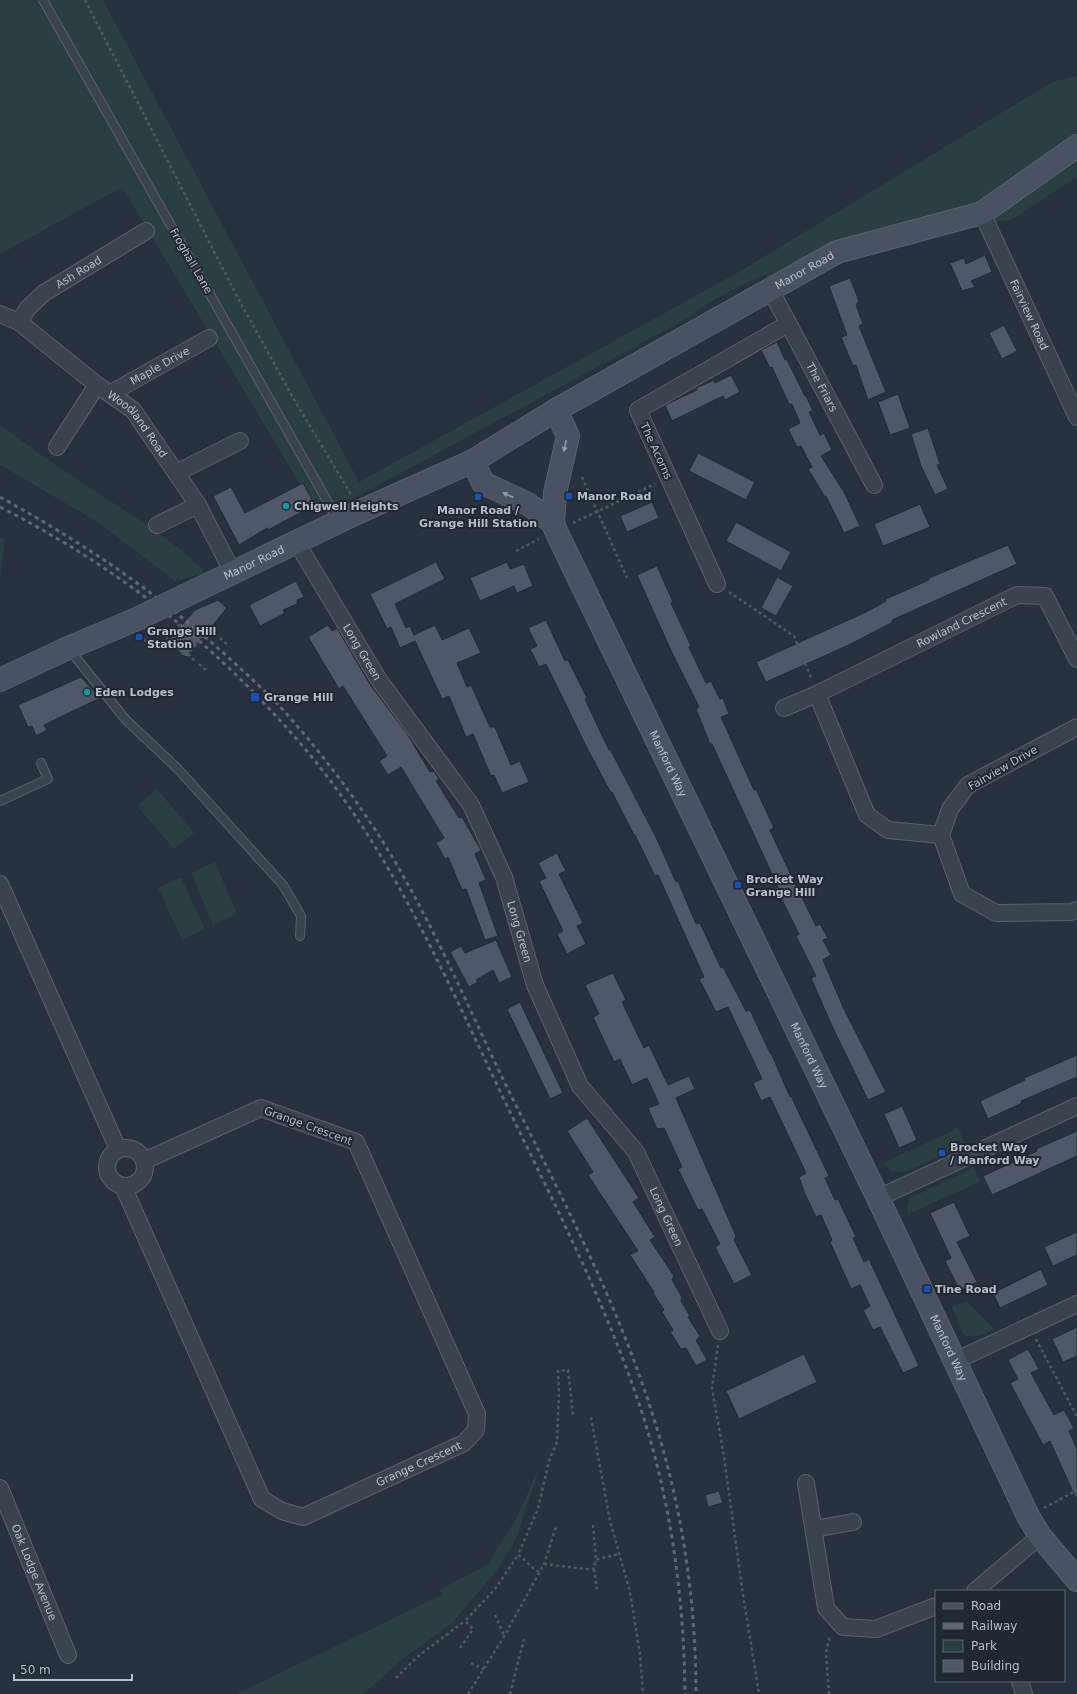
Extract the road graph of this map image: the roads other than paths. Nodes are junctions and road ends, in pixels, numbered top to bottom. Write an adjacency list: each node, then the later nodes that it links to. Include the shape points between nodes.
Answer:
1 (43, 0): 20 (lane, Froghall Lane)
2 (1077, 146): 3 (street, Manor Road)
3 (982, 213): 5 (street, Manor Road, via 837,252); 13 (street, Fairview Road)
4 (146, 231): 7 (street, Ash Road, via 44,293 28,308)
5 (770, 289): 8 (street, The Friars); 12 (street, Manor Road)
6 (0, 314): 7 (street, Woodland Road)
7 (19, 322): 10 (street, Woodland Road)
8 (788, 324): 18 (street, The Friars); 25 (street, The Acorns, via 638,410)
9 (209, 338): 11 (street, Maple Drive)
10 (97, 385): 11 (street, Woodland Road); 15 (street)
11 (111, 393): 17 (street, Woodland Road, via 133,410)
12 (556, 410): 16 (street, Manor Road); 22 (street, Manford Way, one-way to 22, via 568,436 555,494)
13 (1077, 415)
14 (240, 441): 17 (street)
15 (57, 447)
16 (473, 461): 20 (street, Manor Road, via 361,511); 22 (street, Manford Way, one-way to 16, via 528,504 483,483)
17 (176, 474): 19 (street, Woodland Road)
18 (874, 485)
19 (198, 505): 21 (street); 24 (street, Woodland Road)
20 (340, 523): 23 (street, Manor Road)
21 (157, 525)
22 (554, 527): 42 (street, Manford Way)
23 (297, 543): 24 (street, Manor Road); 44 (street, Long Green, via 379,680 472,805 504,877 535,985 580,1086 636,1152)
24 (233, 573): 26 (street, Manor Road, bridge, via 138,619)
25 (717, 584)
26 (68, 648): 28 (street, Manor Road); 37 (lane, via 126,720 178,768 283,885 301,916)
27 (1077, 659): 29 (street, Rowland Crescent, via 1045,596 1017,595)
28 (0, 680)
29 (818, 694): 30 (street, Rowland Crescent); 34 (street, via 867,815 888,830)
30 (784, 708)
31 (1077, 727): 34 (street, Fairview Drive, via 968,785 950,809)
32 (41, 763): 33 (lane, via 48,779)
33 (0, 801)
34 (941, 835): 36 (street, via 962,894 996,913)
35 (0, 884): 39 (street)
36 (1077, 910)
37 (300, 936)
38 (1077, 1106): 42 (street)
39 (118, 1149): 40 (street, via 131,1148 137,1151); 41 (street, Grange Crescent, via 109,1157 107,1169 112,1180)
40 (144, 1161): 41 (street, via 145,1168 140,1180); 41 (street, Grange Crescent, via 261,1108 356,1142 477,1414 476,1430 464,1443 302,1517 282,1511 262,1499)
41 (123, 1186)
42 (878, 1198): 45 (street, Manford Way)
43 (1077, 1304): 45 (street)
44 (720, 1331)
45 (955, 1361): 50 (street, Manford Way, via 1028,1516)
46 (806, 1483): 49 (street)
47 (0, 1488): 54 (street, Oak Lodge Avenue)
48 (853, 1522): 49 (street)
49 (814, 1529): 53 (street, via 826,1608 843,1627 876,1628)
50 (1040, 1536): 51 (street, Manford Way); 52 (street)
51 (1077, 1580)
52 (976, 1590)
53 (935, 1606)
54 (68, 1655)
55 (1020, 1682): 56 (street)
56 (1024, 1694)

